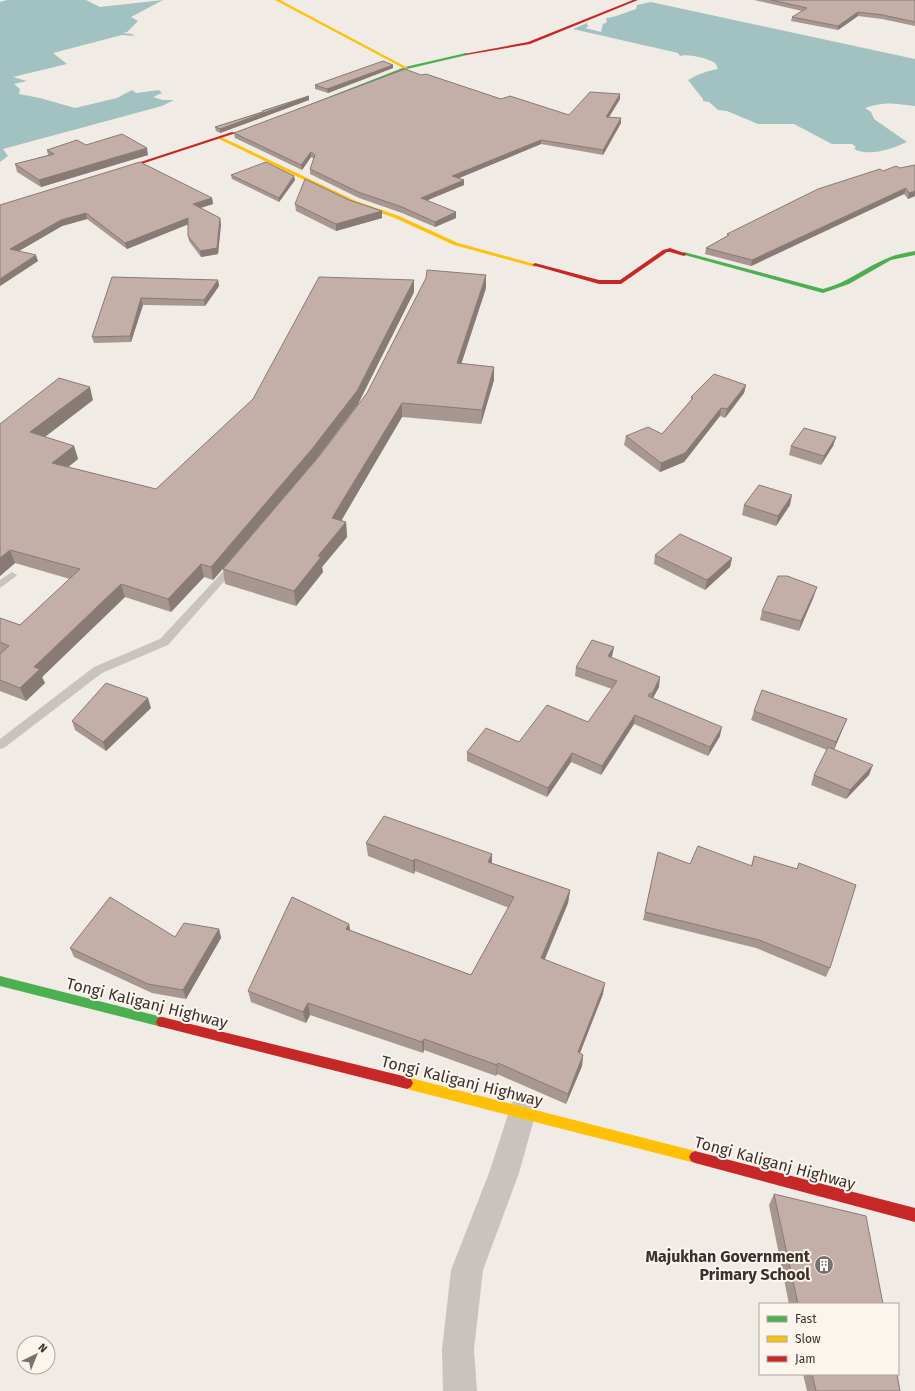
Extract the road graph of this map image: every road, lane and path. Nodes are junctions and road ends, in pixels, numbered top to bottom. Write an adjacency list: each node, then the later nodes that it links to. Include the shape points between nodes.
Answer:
1 (277, 0): 3 (street)
2 (636, 0): 3 (street, via 529,43 453,56)
3 (406, 68): 4 (street)
4 (294, 111)
5 (243, 130): 6 (street)
6 (221, 138): 7 (street); 8 (street, via 354,202 397,217 456,244 599,282 621,282 670,250 832,291 894,256 904,252)
7 (101, 175)
8 (915, 253)
9 (241, 556): 12 (lane, via 164,642 98,670)
10 (12, 575): 11 (lane)
11 (0, 584)
12 (0, 745)
13 (0, 981): 14 (street, Tongi Kaliganj Highway)
14 (522, 1112): 15 (street, Tongi Kaliganj Highway); 16 (street, via 504,1172 468,1270 458,1349)
15 (915, 1215)
16 (460, 1391)

